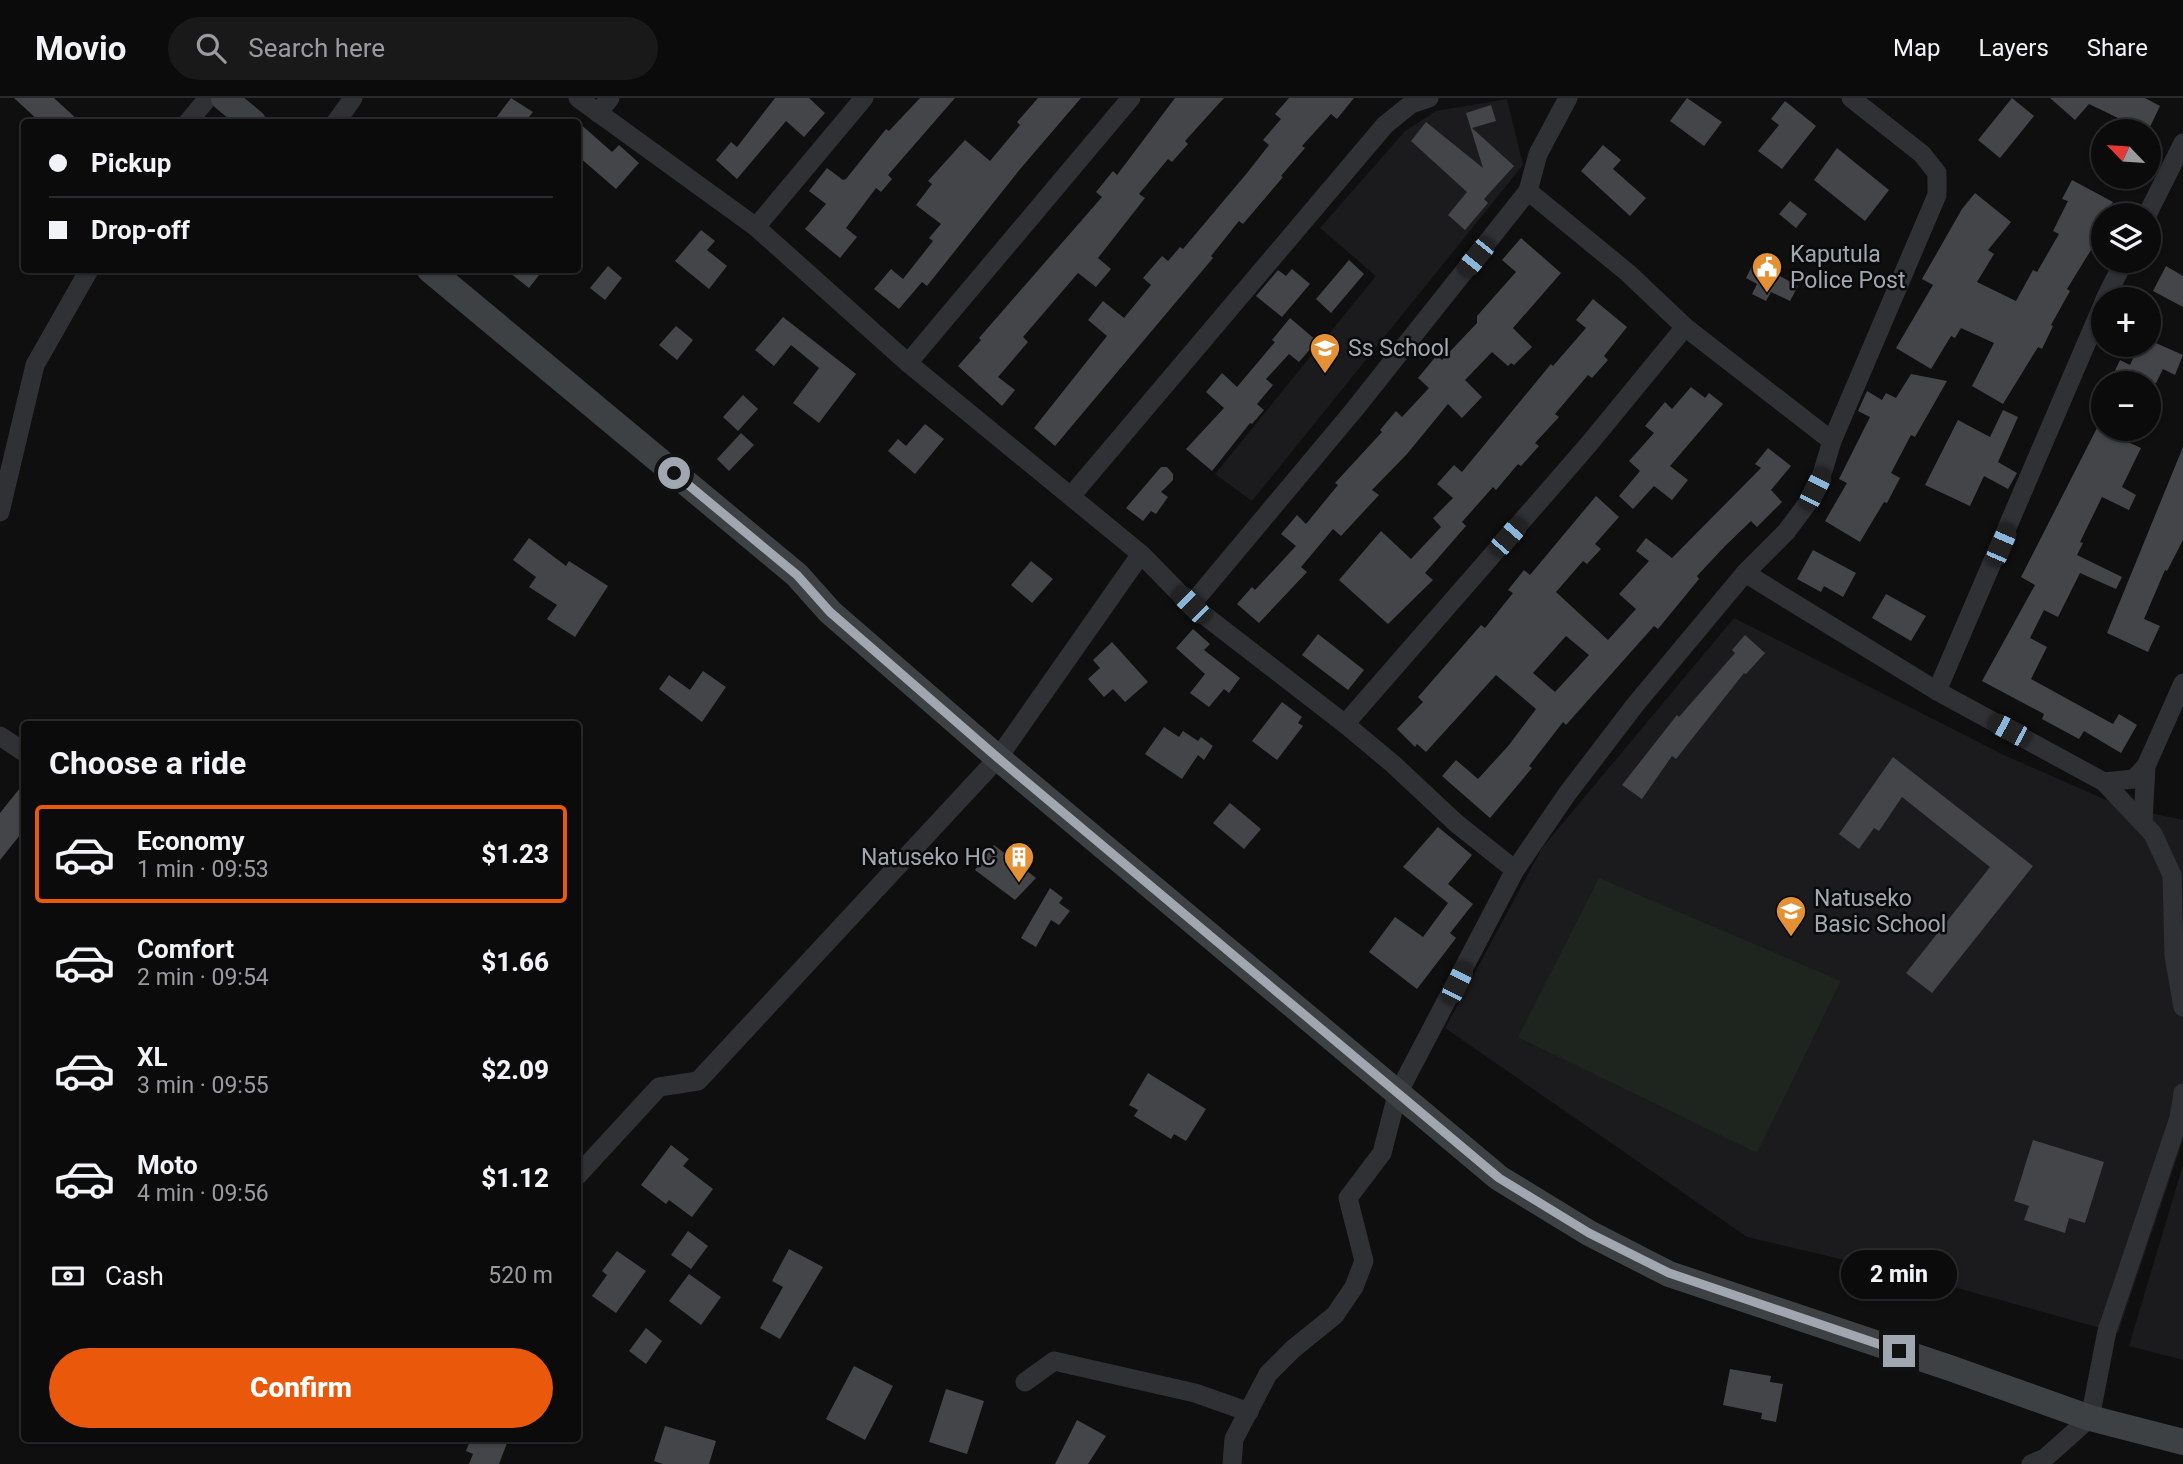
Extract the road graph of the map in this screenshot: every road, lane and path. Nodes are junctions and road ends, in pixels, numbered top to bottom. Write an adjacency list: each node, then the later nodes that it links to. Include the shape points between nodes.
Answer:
1 (208, 98): 11 (street)
2 (224, 98): 12 (street)
3 (353, 98): 13 (street)
4 (578, 98): 10 (street)
5 (864, 98): 17 (street)
6 (1131, 98): 22 (street)
7 (1430, 98): 24 (street, via 1411,104 1385,125)
8 (1568, 98): 15 (street, via 1538,154)
9 (1851, 98): 23 (street, via 1922,154 1937,173 1937,195)
10 (604, 105): 17 (street)
11 (190, 119)
12 (249, 119)
13 (338, 119)
14 (2183, 142): 16 (street)
15 (1528, 191): 20 (street); 28 (street)
16 (2153, 203)
17 (756, 227): 22 (street)
18 (87, 273): 25 (street, via 35,365)
19 (434, 273): 34 (street, via 797,575 830,612)
20 (1685, 327): 23 (street); 31 (street)
21 (2091, 330): 30 (street)
22 (908, 363): 24 (street)
23 (1832, 441): 27 (street, via 1807,504)
24 (1071, 496): 26 (street)
25 (0, 512)
26 (1141, 554): 28 (street); 34 (street)
27 (1745, 573): 30 (street); 38 (street, via 1635,705)
28 (1191, 605): 31 (street)
29 (2183, 683): 35 (street)
30 (1937, 691): 36 (street)
31 (1345, 724): 38 (street, via 1456,824)
32 (0, 736): 33 (street)
33 (21, 750)
34 (998, 758): 41 (street); 42 (street, via 698,1082 659,1087)
35 (2146, 766): 36 (street, via 2134,779); 37 (street)
36 (2104, 782): 37 (street)
37 (2143, 822): 39 (street, via 2172,875 2174,956)
38 (1515, 870): 41 (street)
39 (2183, 1007)
40 (2183, 1093): 45 (street, via 2179,1118 2107,1331)
41 (1397, 1095): 44 (street, via 1382,1153 1348,1198 1364,1262 1354,1287 1335,1315 1268,1374); 45 (street, via 1499,1178 1589,1233 1669,1273)
42 (581, 1171)
43 (1025, 1382): 44 (street, via 1054,1361 1195,1393)
44 (1249, 1412): 47 (street, via 1234,1439)
45 (2090, 1418): 46 (street); 48 (street, via 2045,1458)
46 (2183, 1442)
47 (1232, 1464)
48 (2031, 1464)

